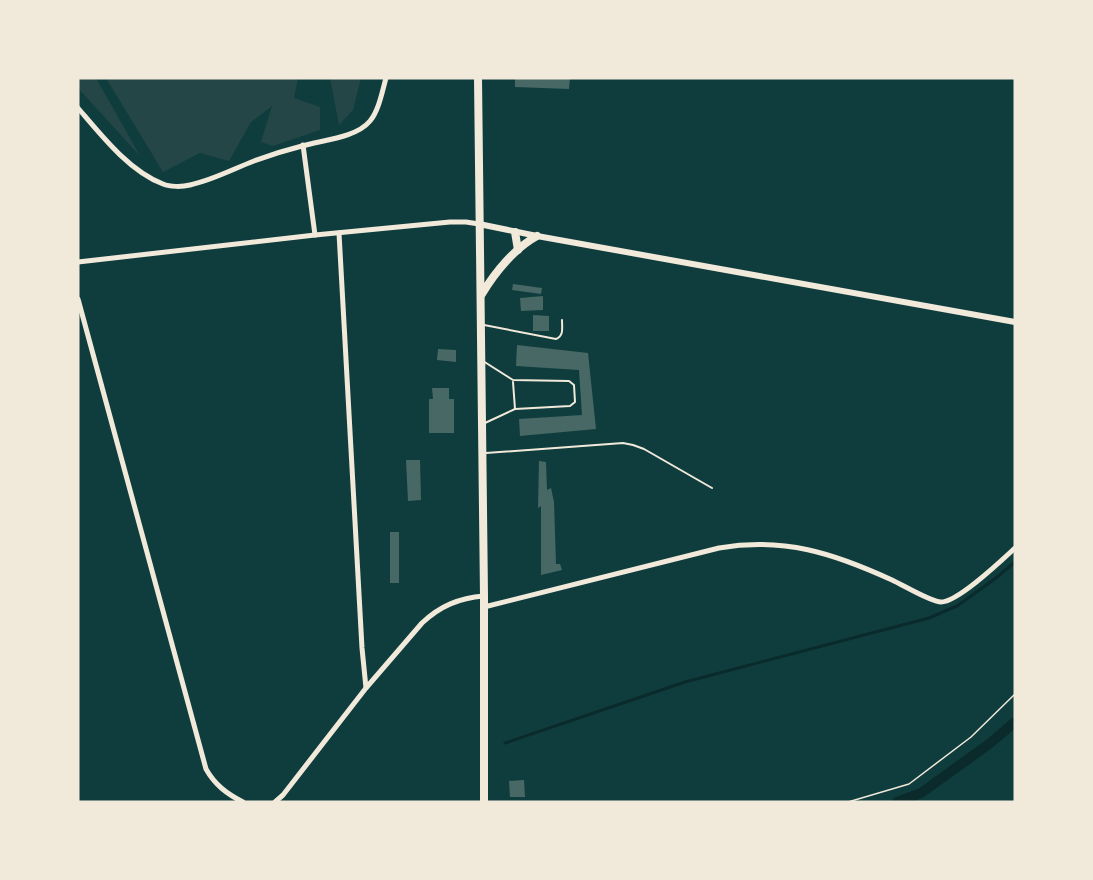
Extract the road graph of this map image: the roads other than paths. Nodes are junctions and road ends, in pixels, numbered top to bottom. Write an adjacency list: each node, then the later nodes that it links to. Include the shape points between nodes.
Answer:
1 (386, 78): 4 (street, via 370,122 335,139)
2 (478, 78): 5 (main road)
3 (78, 108): 4 (street, via 137,170 164,185 186,186 206,181)
4 (303, 145): 8 (street)
5 (479, 224): 6 (street, via 450,222); 7 (street); 12 (main road)
6 (339, 232): 8 (street); 26 (street)
7 (515, 232): 9 (street); 10 (main road)
8 (315, 235): 11 (street)
9 (537, 236): 10 (main road); 15 (street)
10 (518, 250): 12 (main road)
11 (78, 262)
12 (481, 295): 16 (main road)
13 (78, 299): 27 (street, via 206,769 222,790)
14 (562, 320): 16 (lane, via 561,335 556,339)
15 (1015, 322)
16 (482, 325): 17 (main road)
17 (482, 360): 18 (lane); 20 (main road)
18 (513, 380): 19 (lane); 19 (lane, via 569,381 576,394 570,406)
19 (515, 409): 20 (lane)
20 (482, 424): 21 (main road)
21 (483, 453): 22 (lane, via 622,443 644,449); 24 (main road)
22 (712, 488)
23 (1015, 548): 25 (street, via 957,596 941,602 869,569 827,555 799,547 756,544 707,551)
24 (484, 596): 25 (main road); 26 (street, via 457,601 430,616)
25 (484, 607): 29 (main road)
26 (366, 688): 28 (street)
27 (243, 802)
28 (275, 802)
29 (484, 802)

